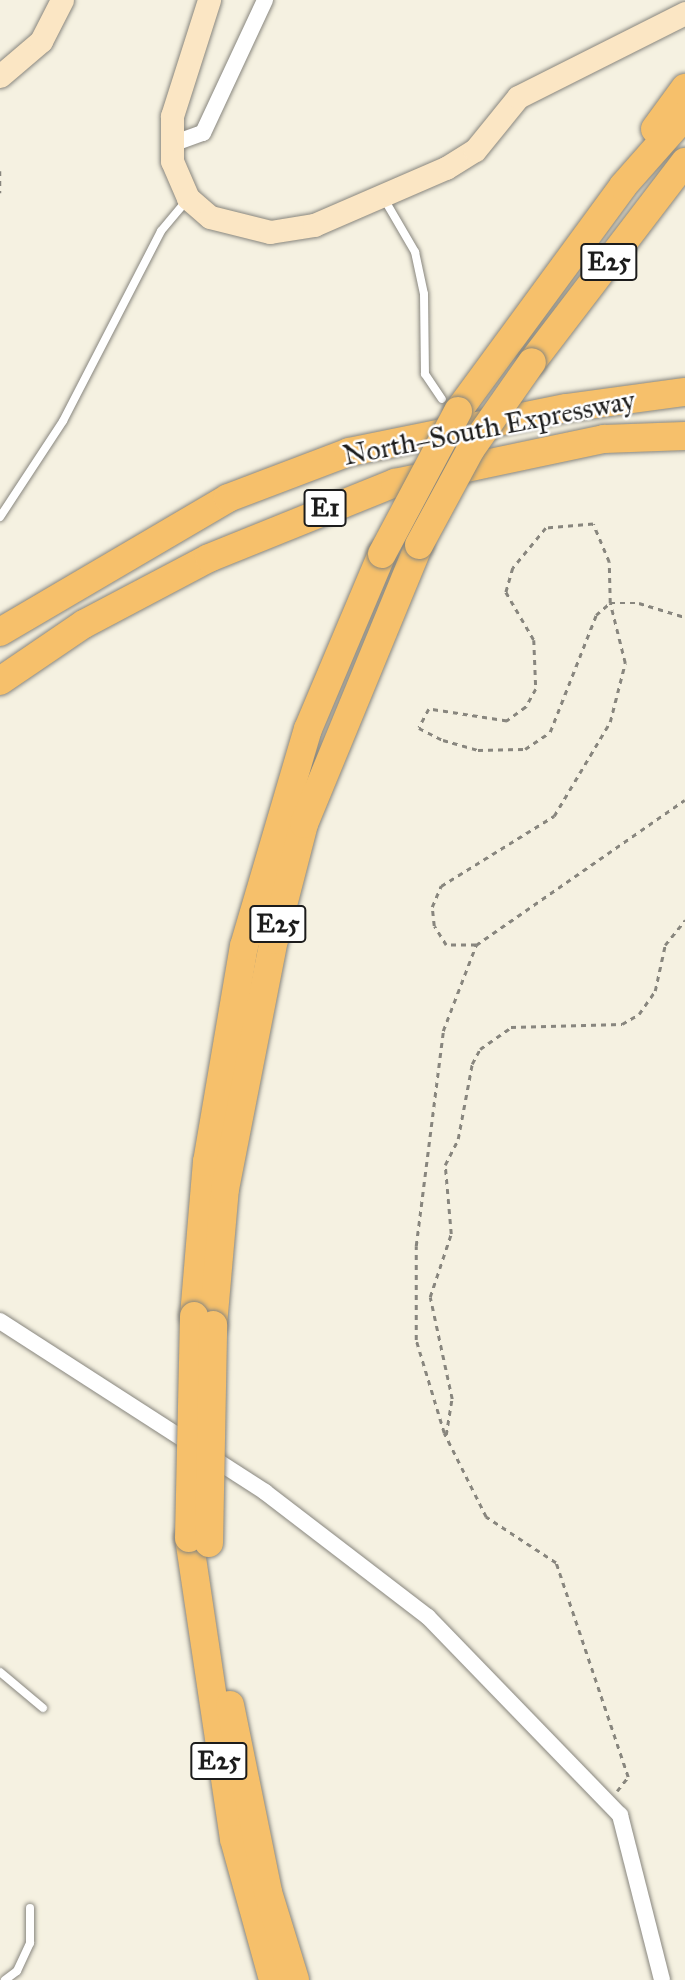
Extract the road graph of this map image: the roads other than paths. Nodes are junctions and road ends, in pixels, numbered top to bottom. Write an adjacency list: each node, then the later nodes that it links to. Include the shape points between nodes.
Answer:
1 (62, 0): 5 (main road, via 41,41)
2 (209, 0): 8 (main road, via 172,116)
3 (265, 0): 8 (street, via 203,133)
4 (685, 13): 12 (main road, via 518,97 475,150)
5 (0, 76)
6 (685, 88): 10 (highway, via 636,154)
7 (685, 116): 10 (highway, E25)
8 (172, 144): 13 (main road, via 177,179)
9 (685, 162): 14 (highway, E25)
10 (622, 186): 21 (highway, E25, bridge, via 497,353 430,457 382,554 308,729 244,946 207,1162)
11 (685, 188): 14 (highway)
12 (381, 194): 13 (main road, via 314,226 270,232 227,225); 16 (lane, via 415,252 424,294 425,374)
13 (188, 198): 18 (lane, via 161,231 63,421)
14 (532, 362): 21 (highway, E25, bridge, via 490,418 419,545 304,824 274,940)
15 (685, 393): 19 (highway, North–South Expressway / E1, via 566,408 349,452 228,498)
16 (442, 399)
17 (685, 436): 20 (highway, North–South Expressway / E1, via 604,439 395,483 209,558 84,624)
18 (0, 517)
19 (0, 632)
20 (0, 681)
21 (203, 1320): 23 (highway, E25, bridge)
22 (0, 1321): 30 (street, via 265,1492 428,1617 608,1802 633,1847)
23 (199, 1540): 28 (highway, E25, via 234,1839); 29 (highway, E25, via 233,1730)
24 (0, 1672): 25 (lane)
25 (43, 1708)
26 (30, 1908): 27 (lane, via 30,1942 17,1971)
27 (5, 1980)
28 (274, 1980)
29 (295, 1980)
30 (662, 1980)

